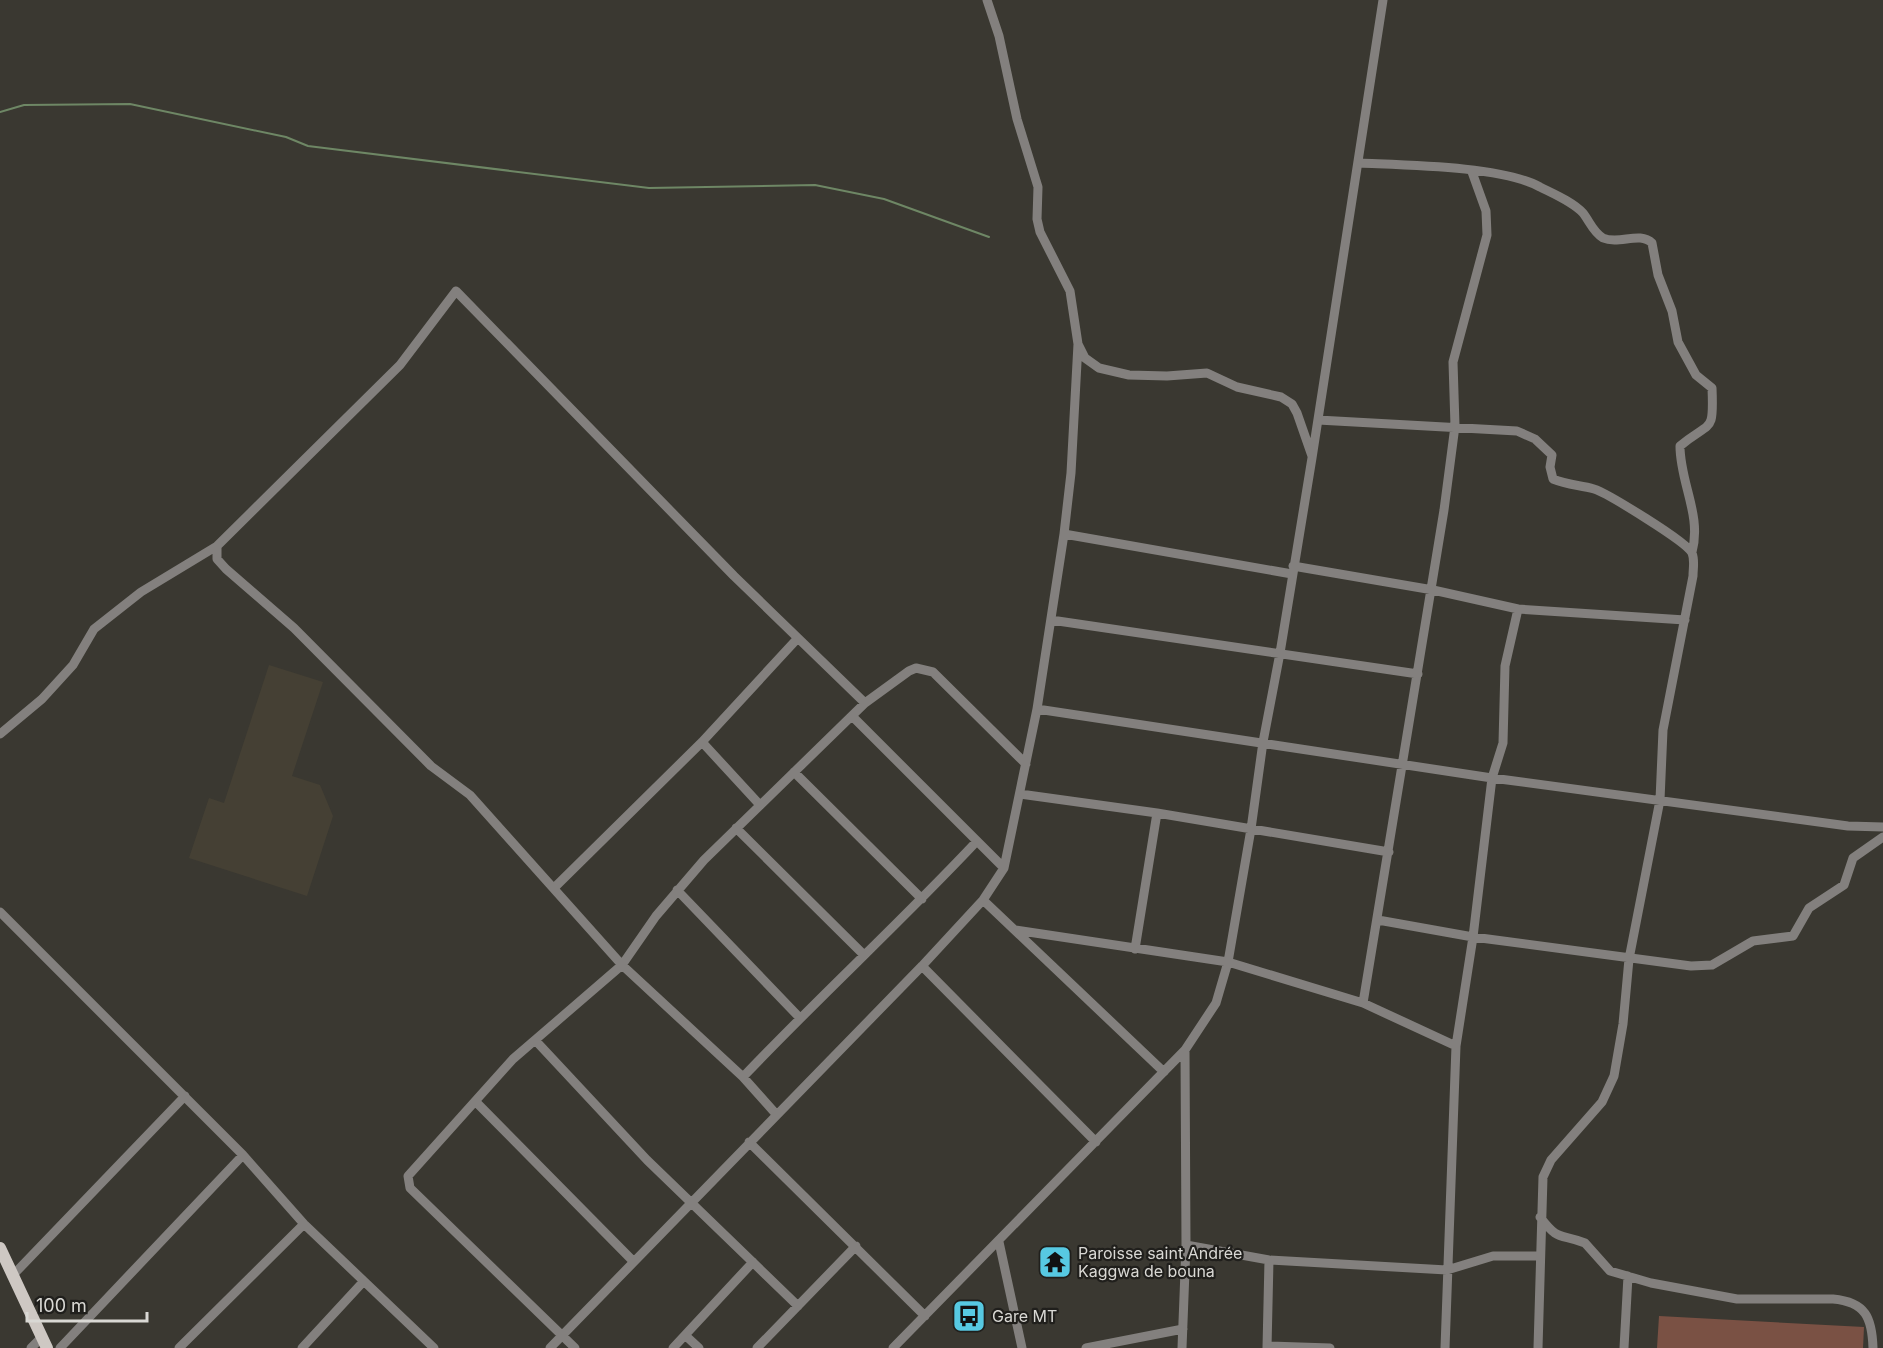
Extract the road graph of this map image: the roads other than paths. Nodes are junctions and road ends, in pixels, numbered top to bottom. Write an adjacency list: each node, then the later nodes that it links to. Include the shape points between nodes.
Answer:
1 (987, 0): 5 (street, via 1038,187 1040,232 1070,291)
2 (1383, 0): 3 (street)
3 (1360, 163): 4 (street); 6 (street)
4 (1472, 172): 7 (street, via 1486,212 1487,235 1453,362); 11 (street, via 1532,182 1580,211 1595,231 1607,239 1644,238 1652,243 1678,342 1696,375 1712,388 1713,418 1703,433 1680,446 1696,524)
5 (1078, 344): 8 (street, via 1089,363 1115,372 1147,376 1207,373 1237,387 1281,397 1297,413); 9 (street)
6 (1318, 420): 7 (street); 8 (street)
7 (1455, 426): 11 (street, via 1527,434 1552,455 1553,479 1595,489 1666,531); 13 (street)
8 (1312, 458): 12 (street)
9 (1064, 534): 12 (street); 15 (street)
10 (217, 546): 17 (street, via 400,365 456,291); 23 (street, via 141,592 94,629 73,665 42,699); 41 (street, via 217,559 294,628 431,766 470,795)
11 (1692, 552): 16 (street, via 1693,576)
12 (1292, 570): 13 (street); 18 (street)
13 (1433, 590): 14 (street); 19 (street)
14 (1518, 609): 16 (street); 29 (street, via 1505,666 1503,743)
15 (1051, 620): 18 (street); 21 (street)
16 (1685, 620): 31 (street, via 1663,730)
17 (796, 639): 20 (street); 24 (street)
18 (1280, 653): 19 (street); 25 (street)
19 (1418, 674): 27 (street)
20 (865, 703): 22 (street); 26 (street, via 909,671 916,668 933,672)
21 (1036, 709): 25 (street); 26 (street)
22 (852, 716): 28 (street); 38 (street)
23 (0, 734)
24 (702, 742): 32 (street); 41 (street)
25 (1263, 742): 27 (street); 36 (street)
26 (1026, 764): 30 (street)
27 (1402, 764): 29 (street); 39 (street)
28 (794, 772): 32 (street); 43 (street)
29 (1492, 778): 31 (street); 48 (street)
30 (1020, 794): 33 (street); 40 (street)
31 (1660, 800): 34 (street, via 1848,826); 51 (street)
32 (760, 805): 35 (street)
33 (1156, 813): 36 (street); 49 (street)
34 (1883, 827)
35 (736, 828): 42 (street); 50 (street)
36 (1251, 829): 39 (street); 52 (street)
37 (1883, 837): 51 (street, via 1853,858 1844,885 1809,908 1793,936 1753,941 1707,966)
38 (977, 841): 40 (street); 43 (street)
39 (1389, 852): 46 (street)
40 (1004, 868): 44 (street)
41 (555, 887): 53 (street)
42 (677, 890): 53 (street); 56 (street)
43 (922, 899): 50 (street)
44 (983, 900): 47 (street); 54 (street)
45 (0, 912): 62 (street)
46 (1378, 920): 48 (street); 55 (street)
47 (1015, 930): 49 (street); 60 (street)
48 (1473, 937): 51 (street); 58 (street)
49 (1135, 949): 52 (street)
50 (864, 955): 56 (street)
51 (1629, 959): 69 (street, via 1614,1076 1602,1102 1545,1170)
52 (1228, 962): 55 (street); 59 (street, via 1216,1003)
53 (622, 965): 57 (street); 61 (street)
54 (922, 966): 64 (street); 66 (street)
55 (1363, 1003): 58 (street)
56 (800, 1017): 61 (street)
57 (534, 1040): 63 (street); 68 (street)
58 (1456, 1046): 79 (street)
59 (1185, 1050): 60 (street); 72 (street)
60 (1164, 1072): 66 (street)
61 (743, 1077): 64 (street)
62 (186, 1096): 67 (street); 80 (street)
63 (476, 1102): 77 (street); 86 (street, via 408,1176 408,1184)
64 (776, 1114): 65 (street)
65 (749, 1142): 68 (street); 73 (street)
66 (1096, 1142): 71 (street)
67 (243, 1155): 70 (street); 92 (street)
68 (691, 1204): 77 (street); 78 (street)
69 (1540, 1217): 75 (street); 81 (street, via 1550,1232 1585,1243 1610,1271)
70 (304, 1224): 82 (street); 93 (street)
71 (999, 1242): 84 (street); 101 (street)
72 (1186, 1245): 76 (street); 85 (street)
73 (856, 1246): 83 (street); 84 (street)
74 (0, 1248): 80 (main road)
75 (1539, 1256): 79 (street, via 1493,1256); 106 (street)
76 (1269, 1260): 79 (street); 90 (street)
77 (633, 1262): 86 (street)
78 (753, 1262): 83 (street); 87 (street)
79 (1447, 1270): 105 (street)
80 (13, 1275): 88 (main road)
81 (1628, 1276): 107 (street); 108 (street, via 1728,1298 1833,1299 1852,1303 1870,1320)
82 (363, 1282): 89 (street); 94 (street)
83 (798, 1306): 99 (street)
84 (925, 1316): 100 (street)
85 (1183, 1329): 102 (street); 103 (street)
86 (562, 1335): 95 (street); 96 (street)
87 (686, 1336): 97 (street); 98 (street)
88 (45, 1342): 91 (street)
89 (308, 1346)
90 (1267, 1347): 104 (street)
91 (31, 1348)
92 (60, 1348)
93 (179, 1348)
94 (434, 1348)
95 (550, 1348)
96 (575, 1348)
97 (673, 1348)
98 (699, 1348)
99 (757, 1348)
100 (893, 1348)
101 (1022, 1348)
102 (1086, 1348)
103 (1182, 1348)
104 (1330, 1348)
105 (1445, 1348)
106 (1538, 1348)
107 (1624, 1348)
108 (1873, 1348)

